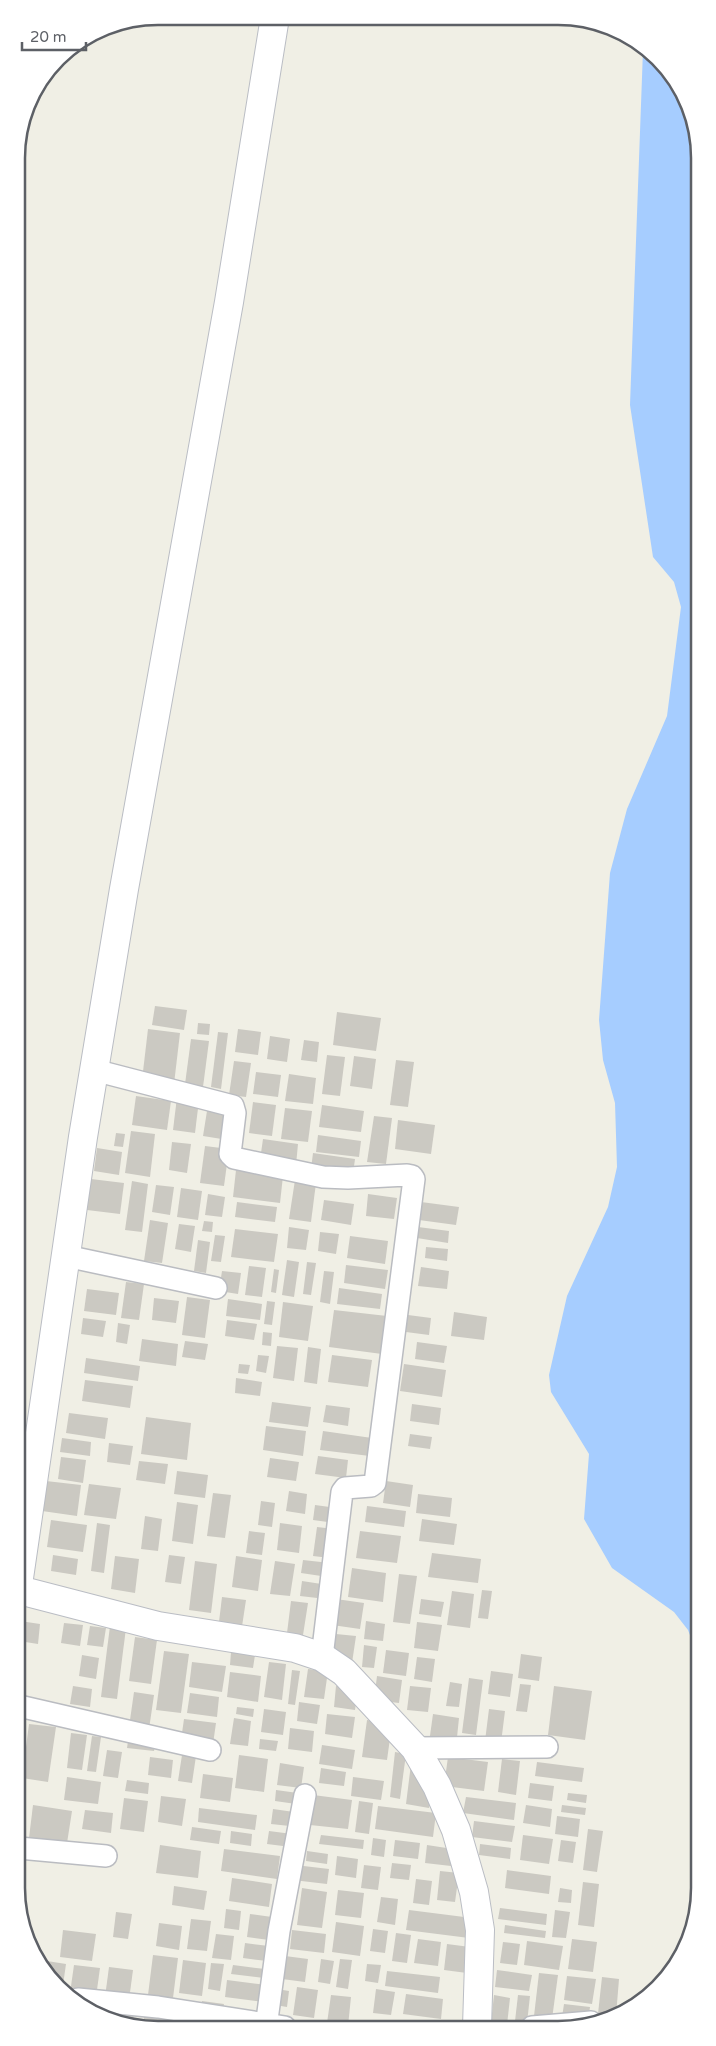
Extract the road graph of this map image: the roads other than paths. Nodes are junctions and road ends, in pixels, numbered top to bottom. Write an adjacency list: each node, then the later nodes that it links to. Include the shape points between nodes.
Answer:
1 (274, 25): 2 (street, via 229,302)
2 (94, 1070): 3 (street); 7 (street, via 232,1105 230,1154 236,1158 323,1177 414,1177 375,1483 345,1488 342,1492)
3 (66, 1256): 4 (street); 5 (street)
4 (216, 1288)
5 (25, 1537)
6 (25, 1592): 7 (street, via 158,1626 295,1648)
7 (322, 1657): 10 (street, via 359,1686)
8 (25, 1707): 11 (street)
9 (547, 1747): 10 (street)
10 (414, 1748): 18 (street, via 437,1786 456,1830 474,1892 480,1930)
11 (210, 1750)
12 (305, 1795): 17 (street, via 279,1931)
13 (25, 1849): 14 (street)
14 (106, 1856)
15 (87, 2000): 16 (street)
16 (243, 2021)
17 (273, 2021)
18 (477, 2021)

